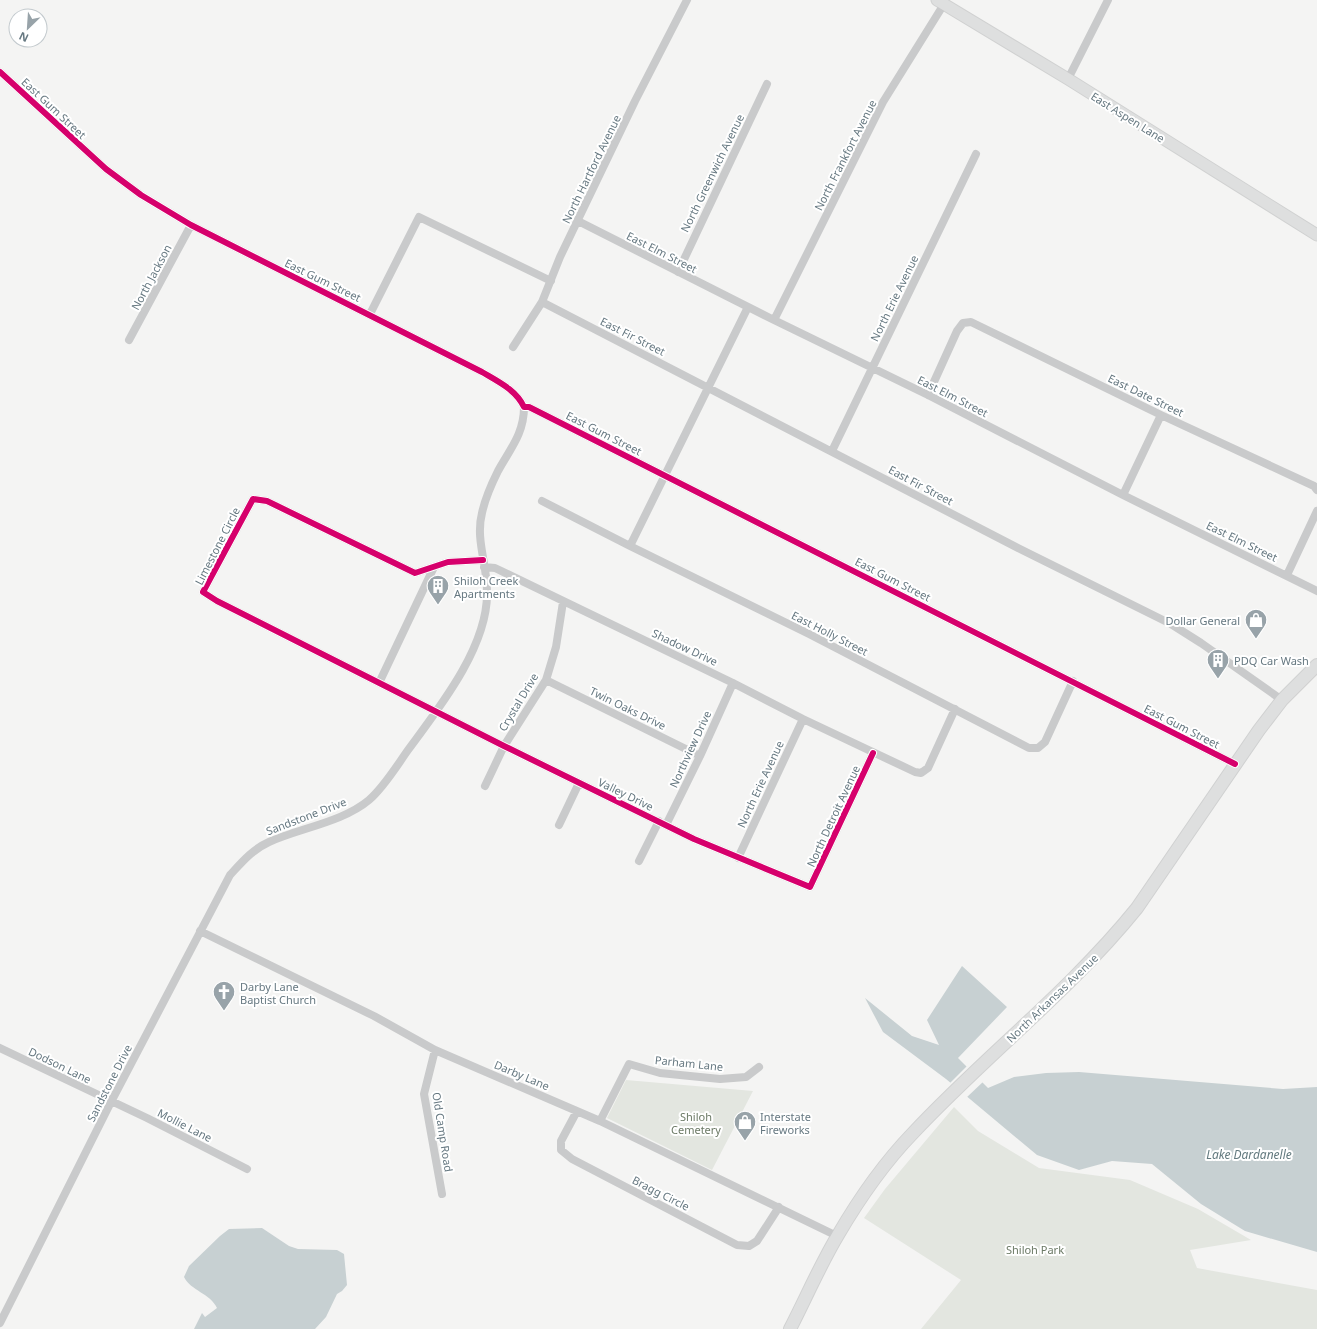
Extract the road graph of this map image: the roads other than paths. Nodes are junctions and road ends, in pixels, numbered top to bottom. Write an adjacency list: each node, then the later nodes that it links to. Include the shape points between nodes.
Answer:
1 (687, 0): 8 (street, North Hartford Avenue)
2 (1108, 0): 5 (street)
3 (941, 2): 5 (street, East Aspen Lane); 16 (street, North Frankfort Avenue, via 883,102)
4 (0, 72): 9 (street, East Gum Street, via 106,170)
5 (1068, 80): 10 (street, East Aspen Lane)
6 (767, 84): 11 (street, North Greenwich Avenue)
7 (976, 154): 19 (street, North Erie Avenue)
8 (578, 221): 11 (street, East Elm Street); 12 (street, North Hartford Avenue)
9 (191, 225): 15 (street, East Gum Street); 17 (street, North Jackson)
10 (1317, 235)
11 (678, 272): 14 (street, East Elm Street)
12 (551, 281): 13 (street, North Hartford Avenue); 15 (street, via 419,217)
13 (542, 302): 18 (street, North Hartford Avenue); 20 (street, East Fir Street)
14 (748, 307): 16 (street, East Elm Street); 20 (street)
15 (370, 314): 22 (street, East Gum Street, via 510,388 521,400)
16 (774, 320): 19 (street, East Elm Street)
17 (129, 340)
18 (514, 347)
19 (872, 368): 21 (street, East Elm Street); 24 (street, North Erie Avenue)
20 (708, 388): 24 (street, East Fir Street); 25 (street)
21 (928, 395): 23 (street, East Date Street, via 957,331 963,323 971,322); 27 (street, East Elm Street)
22 (524, 408): 25 (street, East Gum Street, via 529,407); 31 (street, Sandstone Drive, via 524,417 516,442 498,471 482,512 480,540)
23 (1162, 415): 26 (street, East Date Street, via 1314,486); 27 (street)
24 (832, 451): 41 (street, East Fir Street, via 1171,624 1201,642)
25 (665, 475): 30 (street); 38 (street, East Gum Street)
26 (1317, 490)
27 (1124, 495): 33 (street, East Elm Street)
28 (542, 501): 30 (street, East Holly Street)
29 (1317, 511): 33 (street)
30 (630, 546): 42 (street, East Holly Street)
31 (484, 564): 32 (street, Limestone Circle, via 448,562); 35 (street, Shadow Drive); 43 (street, Sandstone Drive, via 488,594 482,627 468,660)
32 (434, 567): 39 (street); 39 (street, Limestone Circle, via 415,573 267,501 253,499 203,592)
33 (1286, 575): 34 (street, East Elm Street)
34 (1317, 591)
35 (563, 602): 37 (street, Crystal Drive, via 556,647); 40 (street, Shadow Drive)
36 (1317, 665): 41 (main road, North Arkansas Avenue)
37 (546, 680): 45 (street, Crystal Drive); 47 (street, Twin Oaks Drive)
38 (1073, 681): 42 (street, East Holly Street, via 1045,742 1038,748 1029,748); 48 (street, East Gum Street)
39 (379, 683): 43 (street, Limestone Circle)
40 (733, 683): 44 (street, Shadow Drive); 47 (street, Northview Drive)
41 (1282, 700): 48 (main road, North Arkansas Avenue)
42 (955, 709): 46 (street, via 928,768 921,773)
43 (436, 712): 45 (street, Valley Drive); 56 (street, Sandstone Drive, via 369,800 348,813 268,842 248,855 230,875)
44 (803, 718): 46 (street, Shadow Drive); 53 (street, North Erie Avenue)
45 (504, 746): 49 (street, Valley Drive); 50 (street, Crystal Drive)
46 (873, 753): 55 (street, North Detroit Avenue)
47 (700, 756): 51 (street, Northview Drive)
48 (1235, 764): 66 (main road, North Arkansas Avenue, via 1120,930 912,1133 888,1162)
49 (579, 783): 51 (street, Valley Drive); 52 (street)
50 (485, 786)
51 (662, 823): 53 (street, Valley Drive); 54 (street, Northview Drive)
52 (559, 825)
53 (738, 858): 55 (street, Valley Drive)
54 (639, 860)
55 (810, 887)
56 (200, 931): 58 (street, Darby Lane, via 374,1016); 60 (street, Sandstone Drive)
57 (0, 1048): 60 (street, Dodson Lane)
58 (435, 1050): 61 (street, Darby Lane); 64 (street, Old Camp Road, via 424,1094)
59 (760, 1067): 62 (street, Parham Lane, via 746,1077 720,1079 660,1073 629,1064)
60 (111, 1102): 63 (street, Mollie Lane); 67 (street, Sandstone Drive)
61 (577, 1111): 62 (street, Darby Lane); 65 (street, Bragg Circle, via 561,1141 561,1150 572,1159 737,1245 748,1246 757,1241)
62 (600, 1120): 65 (street, Darby Lane)
63 (247, 1169)
64 (442, 1194)
65 (779, 1207): 66 (street, Darby Lane)
66 (837, 1236): 68 (main road, North Arkansas Avenue)
67 (0, 1323)
68 (790, 1329)

